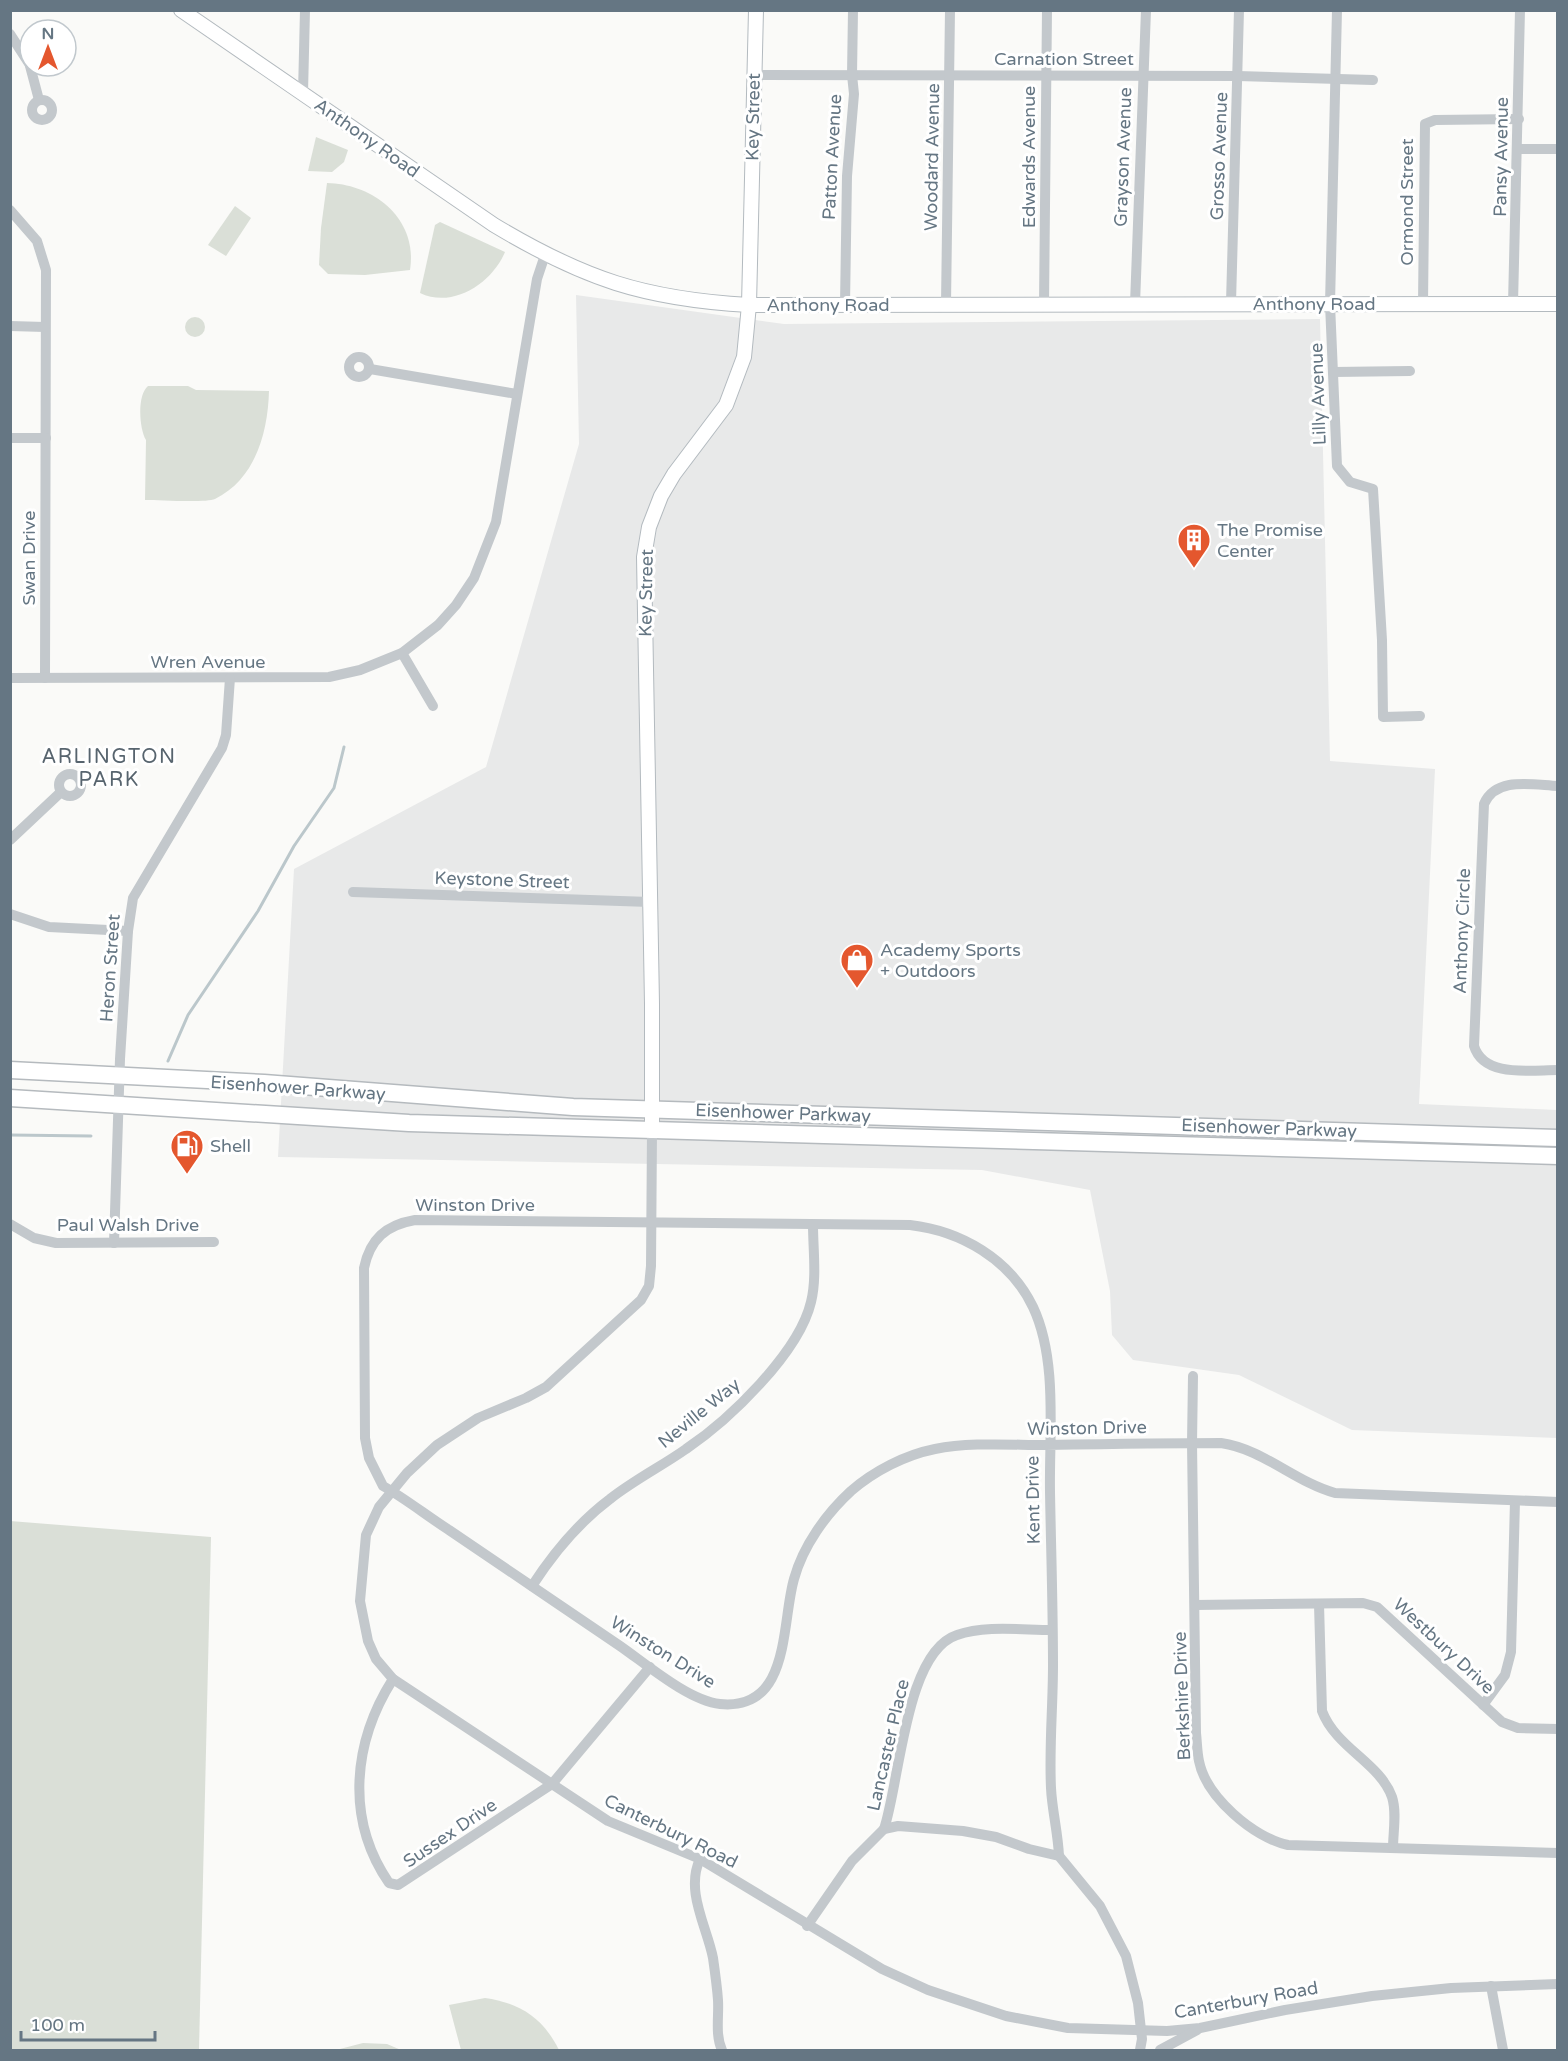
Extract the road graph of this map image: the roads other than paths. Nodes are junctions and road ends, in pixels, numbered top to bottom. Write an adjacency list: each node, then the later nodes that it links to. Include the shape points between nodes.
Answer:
1 (181, 10): 22 (street, Anthony Road)
2 (305, 10): 22 (street)
3 (756, 10): 13 (street, Key Street)
4 (853, 10): 14 (street, Patton Avenue)
5 (950, 10): 15 (street, Woodard Avenue)
6 (1047, 10): 18 (street, Edwards Avenue)
7 (1146, 10): 16 (street, Grayson Avenue)
8 (1239, 10): 17 (street, Grosso Avenue)
9 (1337, 10): 20 (street, Lilly Avenue)
10 (1520, 10): 24 (street, Pansy Avenue)
11 (10, 33): 12 (street)
12 (18, 46)
13 (754, 75): 14 (street, Carnation Street); 37 (street, Key Street)
14 (852, 75): 15 (street, Carnation Street); 38 (street, Patton Avenue)
15 (949, 76): 18 (street, Carnation Street); 30 (street, Woodard Avenue)
16 (1143, 76): 17 (street, Carnation Street); 18 (street, Carnation Street); 32 (street, Grayson Avenue)
17 (1238, 76): 20 (street, Carnation Street); 29 (street, Grosso Avenue)
18 (1046, 77): 31 (street, Edwards Avenue)
19 (33, 78): 23 (street)
20 (1335, 79): 21 (street, Carnation Street); 33 (street, Lilly Avenue)
21 (1373, 80)
22 (303, 93): 28 (street, Anthony Road, via 480,216)
23 (39, 100)
24 (1519, 119): 25 (street, Pansy Avenue); 34 (street, Ormond Street, via 1428,120 1425,124)
25 (1518, 148): 26 (street); 35 (street, Pansy Avenue)
26 (1557, 149)
27 (10, 210): 40 (street, Swan Drive, via 30,230 44,256)
28 (545, 255): 37 (street, Anthony Road, via 593,277 652,294 695,302); 44 (street, Wren Avenue, via 537,279)
29 (1231, 303): 32 (street, Anthony Road); 33 (street, Anthony Road)
30 (946, 304): 31 (street, Anthony Road); 38 (street, Anthony Road)
31 (1044, 304): 32 (street, Anthony Road)
32 (1135, 304)
33 (1330, 304): 34 (street, Anthony Road); 43 (street, Lilly Avenue)
34 (1423, 304): 35 (street, Anthony Road)
35 (1513, 304): 36 (street, Anthony Road)
36 (1557, 304)
37 (749, 305): 38 (street, Anthony Road); 57 (street, Key Street, via 744,357 737,381 725,407 661,496 646,541)
38 (845, 305)
39 (10, 326): 40 (street)
40 (45, 327): 46 (street, Swan Drive)
41 (370, 369): 44 (street)
42 (1410, 371): 43 (street)
43 (1334, 372): 52 (street, Lilly Avenue, via 1337,466 1350,482 1373,489 1383,717)
44 (517, 394): 47 (street, Wren Avenue, via 496,522 484,556 456,605)
45 (10, 438): 46 (street)
46 (46, 438): 49 (street, Swan Drive)
47 (402, 653): 50 (street, Wren Avenue, via 360,670 329,677); 51 (street)
48 (10, 678): 49 (street, Wren Avenue)
49 (45, 678): 50 (street, Wren Avenue)
50 (230, 678): 59 (street, Heron Street, via 222,748 142,880 133,898)
51 (433, 706)
52 (1420, 716)
53 (1557, 786): 61 (street, Anthony Circle, via 1499,786 1484,804 1474,1046 1478,1057 1491,1068)
54 (61, 792): 55 (street)
55 (10, 840)
56 (353, 892): 57 (street, Keystone Street)
57 (650, 902): 65 (street, Key Street)
58 (10, 914): 59 (street, via 48,927)
59 (128, 931): 62 (street, Heron Street)
60 (10, 1070): 62 (main road, Eisenhower Parkway)
61 (1557, 1070)
62 (120, 1076): 64 (street, Heron Street); 65 (main road, Eisenhower Parkway)
63 (10, 1098): 64 (main road, Eisenhower Parkway)
64 (119, 1105): 66 (main road, Eisenhower Parkway, via 409,1123); 73 (street, Heron Street)
65 (652, 1110): 66 (street, Key Street); 67 (main road, Eisenhower Parkway)
66 (652, 1131): 68 (main road, Eisenhower Parkway); 69 (street, Canterbury Road)
67 (1557, 1138)
68 (1557, 1155)
69 (651, 1222): 71 (street, Kent Drive); 77 (street, Canterbury Road, via 649,1286 641,1300 546,1387 455,1432 421,1459); 77 (street, Winston Drive, via 415,1220 400,1222 376,1238 364,1268 365,1438 374,1471 383,1486)
70 (10, 1224): 73 (street, Paul Walsh Drive, via 47,1242)
71 (813, 1225): 76 (street, Kent Drive, via 927,1227 962,1238 1003,1266 1032,1306 1045,1342); 80 (street, Neville Way, via 811,1305 792,1342 766,1377 705,1434 592,1514 562,1544)
72 (214, 1242): 73 (street, Paul Walsh Drive)
73 (114, 1244)
74 (1193, 1376): 75 (street, Berkshire Drive)
75 (1192, 1443): 76 (street, Winston Drive); 78 (street, Winston Drive, via 1240,1447 1309,1484 1335,1493); 82 (street, Berkshire Drive)
76 (1049, 1445): 83 (street, Kent Drive); 84 (street, Winston Drive, via 936,1449 890,1465 853,1490 816,1532 802,1559 787,1609 781,1657 774,1676 756,1696 738,1703 705,1701)
77 (393, 1491): 80 (street, Winston Drive); 85 (street, Canterbury Road, via 369,1523 360,1601 368,1641 376,1659)
78 (1515, 1501): 79 (street, Winston Drive); 86 (street, via 1511,1652 1505,1675)
79 (1557, 1502)
80 (532, 1586): 84 (street, Winston Drive)
81 (1319, 1604): 82 (street, Westbury Drive); 86 (street, Westbury Drive, via 1363,1603 1383,1610); 90 (street, via 1322,1711 1335,1736 1391,1795)
82 (1195, 1605): 90 (street, Berkshire Drive, via 1199,1762 1214,1791 1260,1835 1279,1843)
83 (1052, 1630): 89 (street, Lancaster Place, via 967,1632 936,1648 909,1711 893,1803); 92 (street, Kent Drive, via 1051,1786)
84 (650, 1667): 88 (street, Sussex Drive)
85 (393, 1679): 88 (street, Canterbury Road); 88 (street, Sussex Drive, via 365,1738 358,1792 369,1843 389,1883 406,1882)
86 (1483, 1705): 87 (street, Westbury Drive, via 1511,1726)
87 (1557, 1729)
88 (552, 1784): 93 (street, Canterbury Road, via 608,1821)
89 (884, 1829): 92 (street, via 898,1826 963,1831); 94 (street, via 852,1860)
90 (1393, 1848): 91 (street, Berkshire Drive)
91 (1557, 1853)
92 (1059, 1856): 98 (street, via 1100,1906 1120,1943 1134,1984)
93 (700, 1860): 94 (street, Canterbury Road); 99 (street, via 695,1871 696,1898 712,1957)
94 (807, 1926): 98 (street, Canterbury Road, via 882,1969 971,2006 1051,2026)
95 (1557, 1984): 96 (street, Canterbury Road)
96 (1491, 1986): 97 (street, Canterbury Road, via 1372,1996); 102 (street)
97 (1200, 2028): 98 (street, Canterbury Road); 101 (street)
98 (1141, 2031): 100 (street)
99 (722, 2050)
100 (1140, 2050)
101 (1160, 2050)
102 (1503, 2050)

